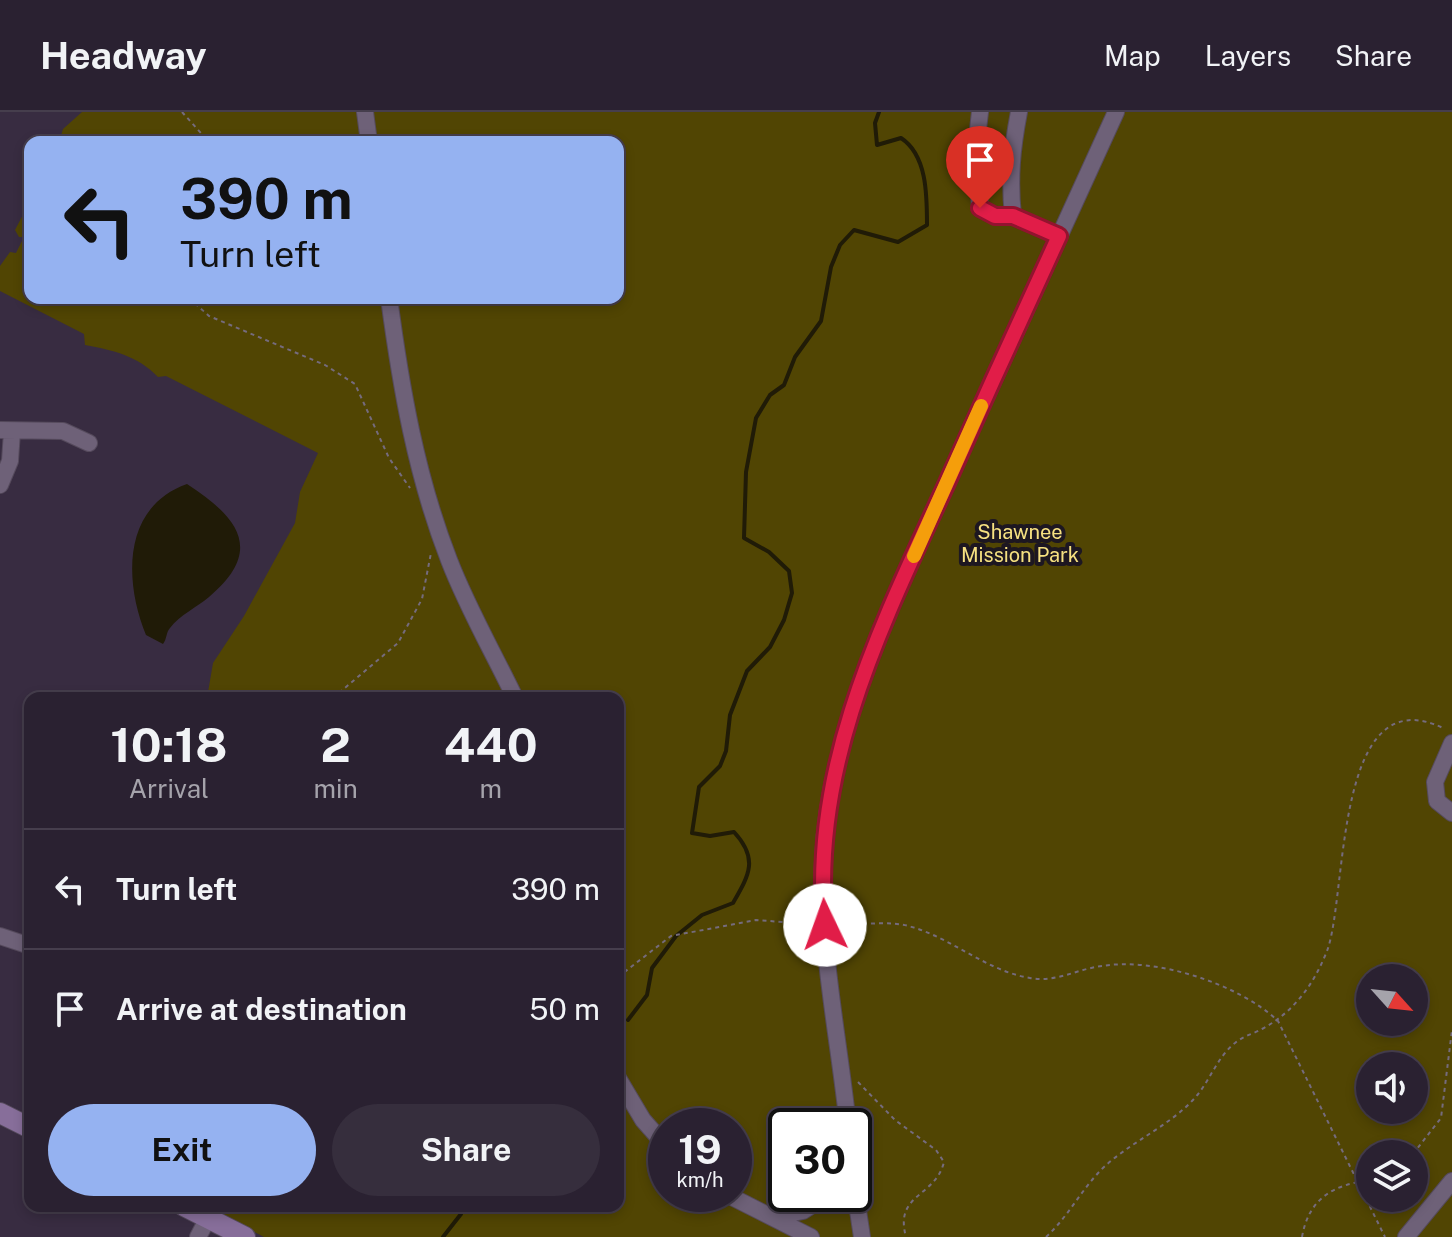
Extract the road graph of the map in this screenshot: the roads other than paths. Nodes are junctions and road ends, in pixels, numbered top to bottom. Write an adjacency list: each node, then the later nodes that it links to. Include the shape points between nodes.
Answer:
1 (365, 112): 5 (street)
2 (980, 112): 6 (street, via 980,208 995,216)
3 (1019, 112): 6 (street, via 1011,150)
4 (1116, 112): 7 (street)
5 (368, 136)
6 (1013, 216): 7 (street)
7 (1059, 236): 18 (street, via 893,601 852,706 829,802 823,857 825,925)
8 (390, 304): 12 (street, via 405,408 428,501 462,591)
9 (6, 431): 10 (street, via 63,431); 11 (street, via 10,461)
10 (89, 443)
11 (0, 485)
12 (512, 692)
13 (1451, 737): 14 (street, via 1435,782 1437,801)
14 (1452, 813)
15 (0, 936): 16 (street)
16 (24, 944)
17 (624, 1088): 21 (street)
18 (846, 1108)
19 (0, 1113): 20 (main road)
20 (24, 1125)
21 (648, 1126)
22 (1452, 1181): 33 (street)
23 (752, 1207): 27 (street)
24 (196, 1212): 28 (main road)
25 (798, 1212): 27 (street)
26 (858, 1212): 32 (street)
27 (771, 1217): 31 (street)
28 (208, 1218): 29 (street); 30 (main road)
29 (198, 1237)
30 (245, 1237)
31 (811, 1237)
32 (862, 1237)
33 (1406, 1237)

